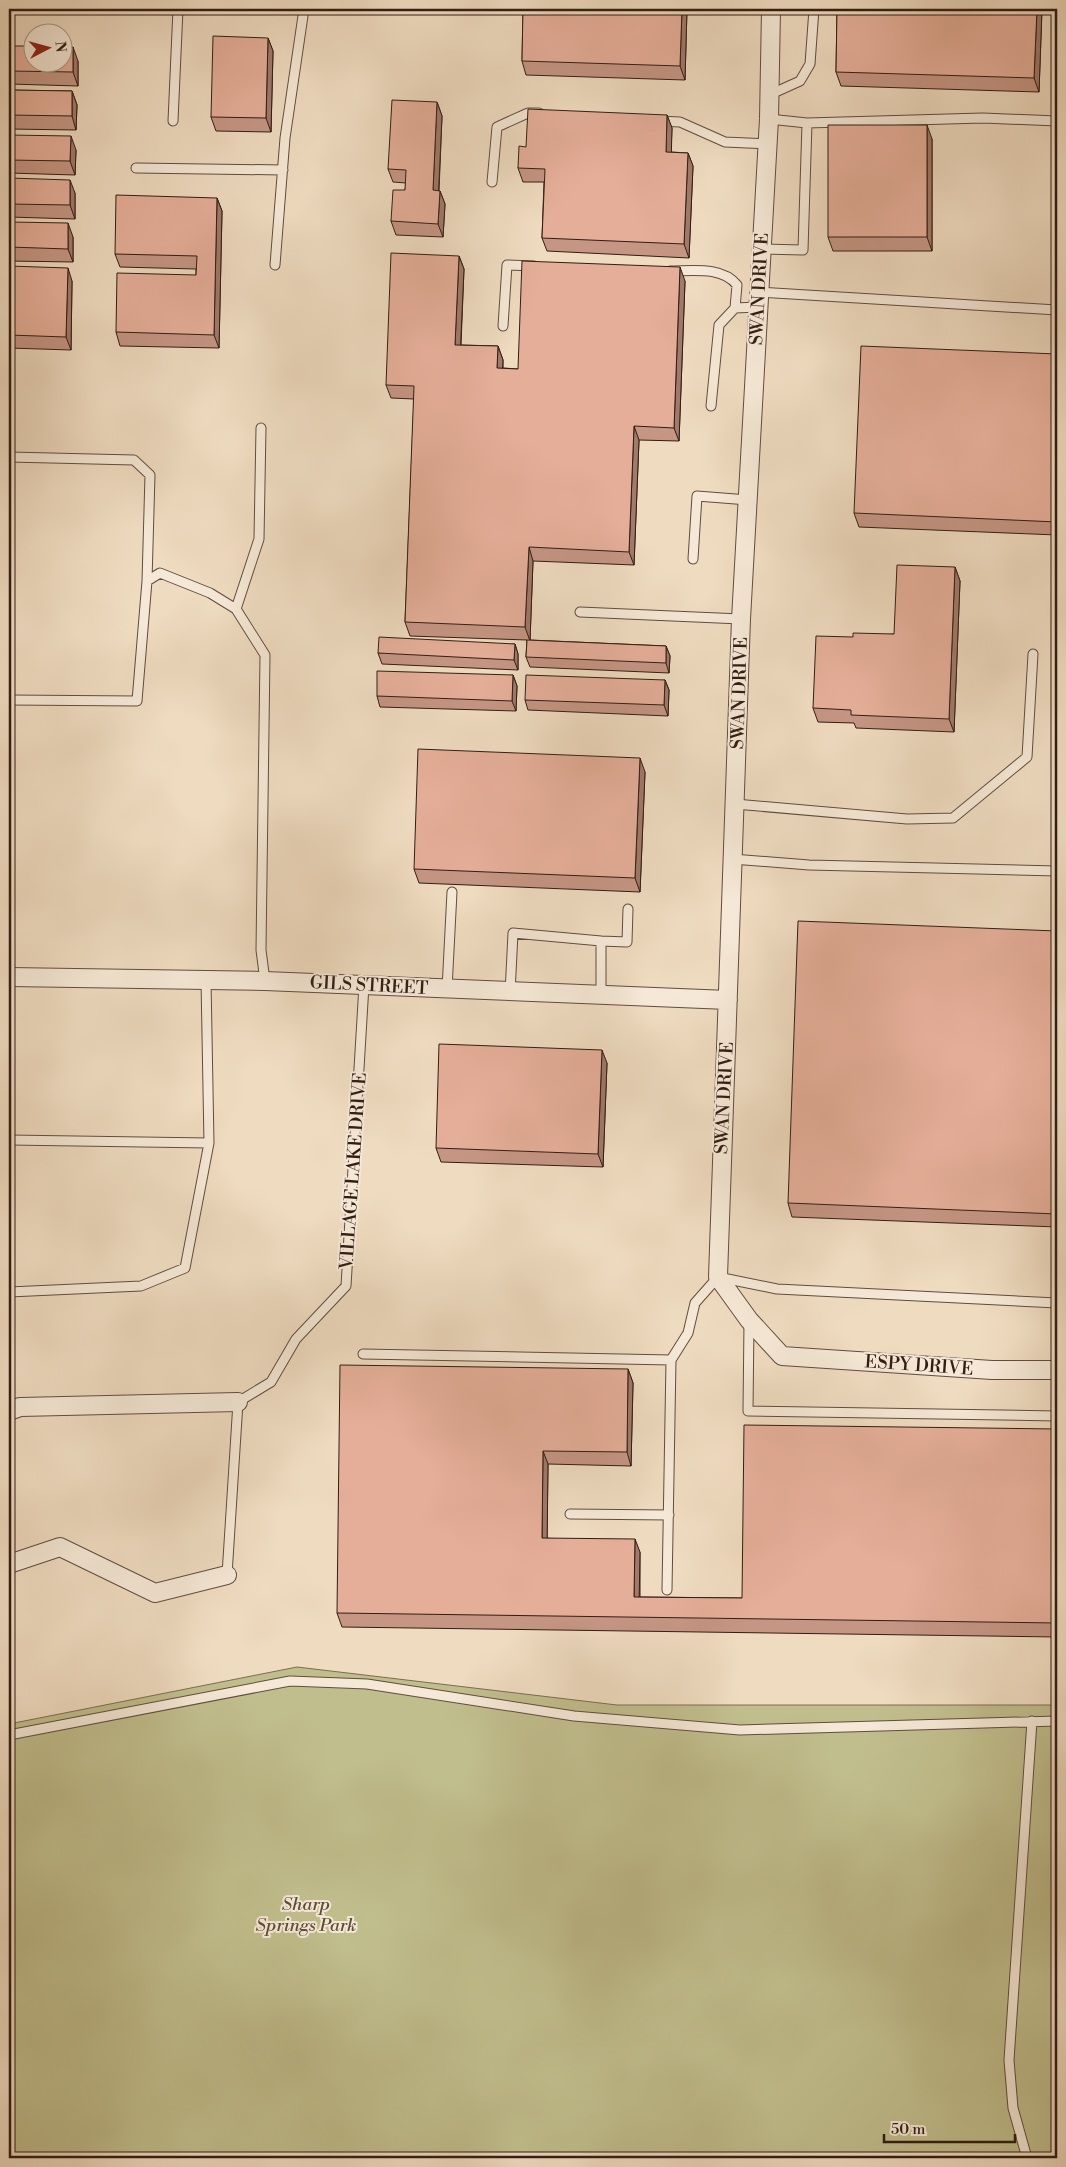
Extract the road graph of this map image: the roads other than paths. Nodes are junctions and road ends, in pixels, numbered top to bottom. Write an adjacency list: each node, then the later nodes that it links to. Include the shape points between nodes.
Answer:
1 (178, 9): 8 (lane)
2 (304, 9): 14 (lane)
3 (771, 9): 5 (street, SWAN DRIVE)
4 (814, 9): 5 (lane, via 810,64 800,81)
5 (769, 95): 7 (street, SWAN DRIVE)
6 (547, 114): 15 (lane, via 528,113 497,127)
7 (769, 119): 11 (lane); 12 (street, SWAN DRIVE)
8 (173, 121)
9 (651, 121): 12 (lane, via 680,122 725,142)
10 (1057, 121): 11 (lane, via 983,118)
11 (807, 123): 16 (lane, via 803,250)
12 (767, 144): 16 (street, SWAN DRIVE)
13 (136, 168): 14 (lane)
14 (283, 170): 17 (lane)
15 (492, 182)
16 (762, 249): 20 (street, SWAN DRIVE)
17 (275, 265)
18 (547, 266): 23 (lane, via 507,265)
19 (663, 270): 21 (lane, via 721,272 731,277 737,285)
20 (759, 300): 21 (lane); 22 (lane); 27 (street, SWAN DRIVE)
21 (736, 308): 24 (lane, via 719,325)
22 (1057, 310)
23 (503, 326)
24 (711, 406)
25 (261, 428): 30 (lane, via 258,538)
26 (9, 457): 29 (lane, via 134,460 150,475)
27 (748, 500): 28 (lane, via 697,496); 32 (street, SWAN DRIVE)
28 (693, 559)
29 (147, 581): 30 (lane, via 160,573 210,593); 34 (lane, via 137,701)
30 (236, 609): 43 (lane, via 265,655 261,950)
31 (580, 612): 32 (lane)
32 (741, 619): 35 (street, SWAN DRIVE)
33 (1033, 654): 35 (lane, via 1028,757 953,818 907,819)
34 (9, 700)
35 (735, 804): 36 (street, SWAN DRIVE)
36 (732, 859): 37 (lane, via 809,865); 48 (street, SWAN DRIVE)
37 (1057, 872)
38 (452, 892): 45 (lane)
39 (628, 909): 40 (lane, via 627,942)
40 (601, 941): 46 (lane, via 513,933); 47 (lane)
41 (9, 977): 42 (street, GILS STREET)
42 (206, 980): 43 (street, GILS STREET); 50 (lane)
43 (265, 981): 44 (street, GILS STREET)
44 (364, 985): 45 (street, GILS STREET); 58 (lane, VILLAGE LAKE DRIVE, via 346,1286 296,1339 271,1382)
45 (447, 989): 46 (street, GILS STREET)
46 (510, 993): 47 (street, GILS STREET)
47 (601, 996): 48 (street, GILS STREET)
48 (728, 1000): 51 (street, SWAN DRIVE)
49 (9, 1140): 50 (lane)
50 (209, 1142): 52 (lane, via 185,1268 141,1286)
51 (718, 1277): 53 (lane, via 777,1289); 54 (street); 56 (lane, via 695,1303 688,1333)
52 (9, 1292)
53 (1057, 1304)
54 (748, 1320): 57 (street, ESPY DRIVE, via 782,1356 992,1370); 60 (lane, via 748,1411)
55 (363, 1354): 56 (lane)
56 (671, 1360): 62 (lane)
57 (1057, 1370)
58 (238, 1402): 59 (street, VILLAGE LAKE DRIVE, via 20,1407); 64 (lane)
59 (9, 1411)
60 (1057, 1416)
61 (570, 1514): 62 (lane)
62 (668, 1515): 65 (lane)
63 (9, 1564): 64 (street, via 60,1547 155,1593)
64 (227, 1575)
65 (667, 1590)
66 (1057, 1720): 67 (lane)
67 (1032, 1721): 68 (lane, via 740,1730 574,1716 367,1684 290,1681); 69 (lane, via 1008,2060 1013,2108)
68 (9, 1735)
69 (1027, 2158)

